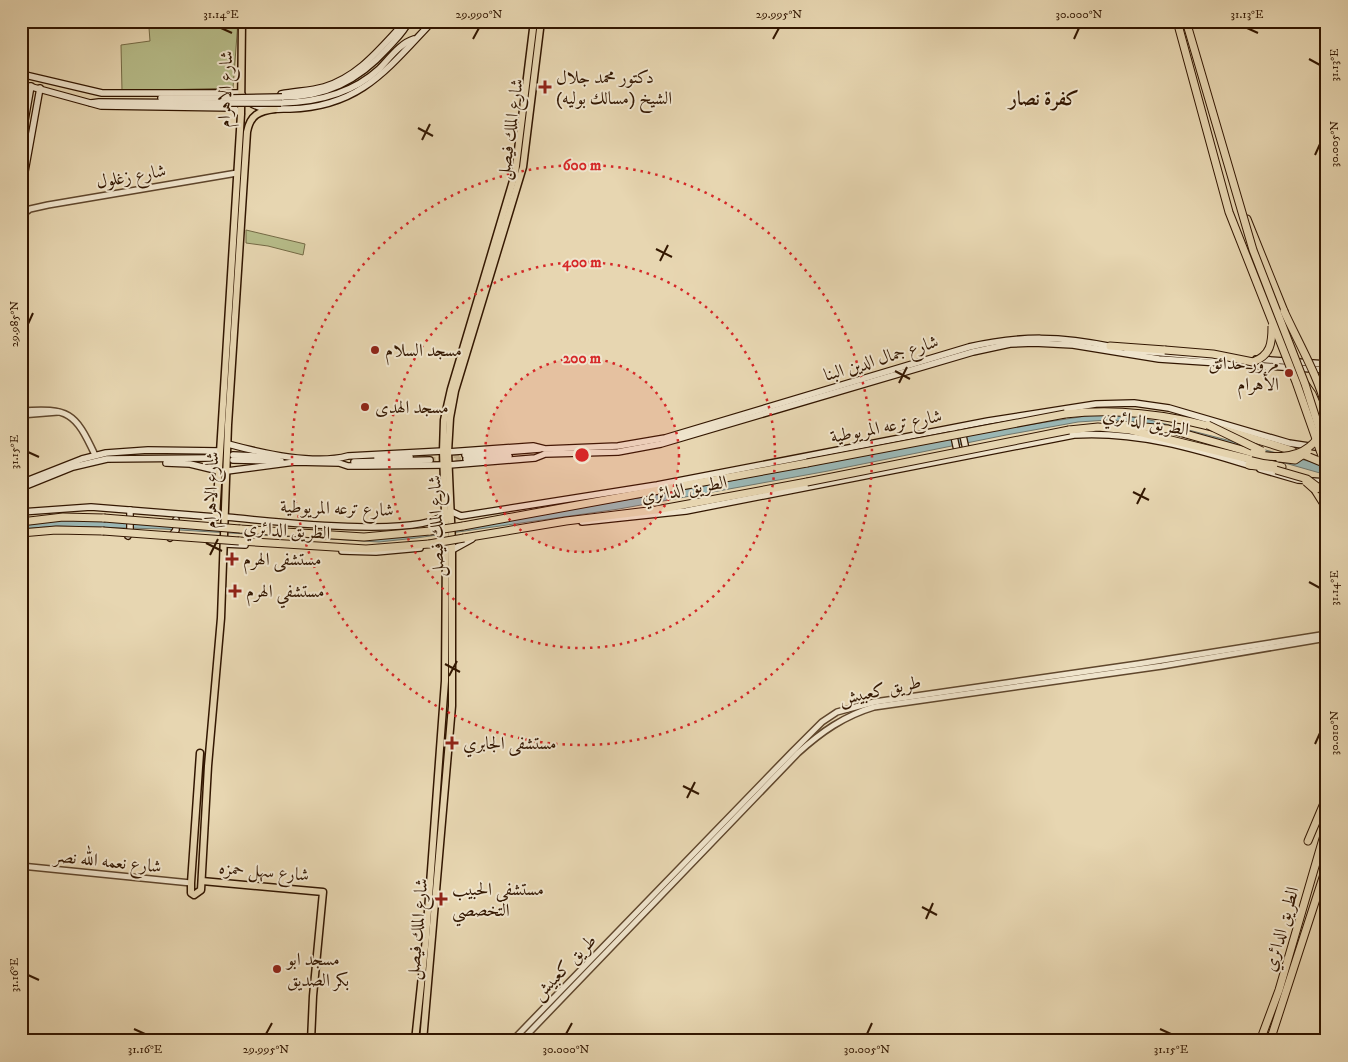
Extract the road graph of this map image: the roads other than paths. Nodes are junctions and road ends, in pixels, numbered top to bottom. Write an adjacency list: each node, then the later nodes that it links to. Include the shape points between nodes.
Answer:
1 (242, 21): 14 (main road, شارع الاهرام)
2 (408, 21): 13 (main road, bridge, via 378,59 363,72 341,86 312,95 112,98); 19 (main road, via 353,74 324,87 282,94)
3 (433, 21): 8 (main road)
4 (534, 21): 29 (main road, شارع الملك فيصل, via 518,162)
5 (541, 21): 29 (main road, شارع الملك فيصل, via 524,159)
6 (1177, 21): 33 (highway, bridge, via 1225,200)
7 (1186, 21): 23 (highway, bridge)
8 (416, 38): 17 (main road, bridge, via 407,41 360,83 316,100); 19 (main road, via 374,81 348,97 318,106)
9 (21, 74): 13 (main road)
10 (21, 84): 11 (main road)
11 (31, 86): 12 (main road); 15 (main road)
12 (40, 88): 16 (main road); 17 (main road)
13 (87, 92): 14 (main road)
14 (239, 93): 18 (main road); 19 (main road, via 256,107); 20 (main road, شارع الاهرام)
15 (29, 99): 16 (main road); 21 (main road)
16 (38, 101): 24 (main road)
17 (89, 104): 18 (main road)
18 (234, 108): 20 (main road)
19 (278, 109): 28 (main road, شارع الاهرام, via 260,111 248,124)
20 (242, 114): 22 (main road, شارع الاهرام)
21 (21, 143)
22 (237, 173): 25 (street, شارع زغلول); 27 (main road, شارع الاهرام)
23 (1236, 197): 37 (highway, bridge); 47 (highway, bridge, via 1323,398 1325,417 1320,434 1302,451 1274,456 1154,427)
24 (22, 205): 25 (street); 26 (main road)
25 (30, 209): 26 (street, شارع زغلول)
26 (22, 215): 32 (main road)
27 (232, 258): 28 (main road); 30 (main road, شارع الاهرام)
28 (240, 258): 31 (main road, شارع الاهرام)
29 (492, 263): 53 (main road, شارع الملك فيصل, via 455,391)
30 (230, 272): 31 (main road); 52 (main road, شارع الاهرام)
31 (239, 273): 50 (main road, شارع الاهرام)
32 (22, 280)
33 (1271, 320): 34 (highway, bridge, via 1269,352 1253,362 1218,355); 44 (highway, bridge)
34 (1110, 346): 35 (main road, شارع جمال الدين البنا, via 1189,357); 38 (main road, شارع جمال الدين البنا, via 1047,337 1000,340)
35 (1327, 364)
36 (1327, 370): 39 (main road, شارع جمال الدين البنا, via 1151,358 1073,346 1022,343 974,352)
37 (1305, 384): 49 (highway, bridge); 55 (highway, bridge)
38 (801, 397): 39 (main road, via 793,403); 40 (main road, شارع جمال الدين البنا)
39 (796, 406): 40 (main road, شارع جمال الدين البنا)
40 (773, 409): 54 (main road, شارع جمال الدين البنا, via 645,442)
41 (21, 410): 42 (street)
42 (58, 412): 43 (street); 56 (street, via 70,415 78,422)
43 (21, 415)
44 (1310, 420): 46 (highway, bridge, via 1310,447 1304,455 1290,460); 69 (highway, bridge)
45 (961, 426): 48 (main road, شارع ترعه المريوطية); 51 (main road, شارع ترعه المريوطية, via 1071,406 1134,403 1187,412 1289,443); 58 (main road)
46 (1208, 426): 66 (highway, الطريق الدائري, bridge, via 1293,450); 83 (highway, الطريق الدائري, bridge, via 1156,414 1120,410 1066,414 568,508 392,536 333,537 91,517)
47 (1105, 427): 76 (highway, الطريق الدائري, bridge, via 1167,438 1282,467 1309,484); 84 (highway, الطريق الدائري, bridge, via 1069,430 684,506 398,548 333,548 79,530)
48 (953, 428): 61 (main road); 79 (main road, شارع ترعه المريوطية, via 461,516)
49 (1327, 429)
50 (228, 444): 63 (main road); 71 (main road, شارع الاهرام)
51 (1327, 448)
52 (220, 450): 57 (main road, via 148,450); 70 (main road, شارع الاهرام)
53 (442, 452): 54 (main road, شارع جمال الدين البنا, via 533,446); 65 (main road, شارع جمال الدين البنا, via 348,456); 67 (main road, شارع الملك فيصل); 67 (main road)
54 (545, 452): 60 (main road); 67 (main road, شارع جمال الدين البنا, via 534,458)
55 (1327, 453)
56 (95, 455): 57 (main road, via 117,452); 73 (main road)
57 (138, 455): 59 (main road); 70 (main road, via 149,461 190,464); 74 (main road, via 73,467)
58 (967, 455): 61 (main road); 68 (main road, via 1062,436 1103,434 1138,436)
59 (210, 456)
60 (466, 457)
61 (958, 457): 88 (main road, via 686,511 568,523)
62 (233, 458): 63 (main road)
63 (295, 459): 65 (main road); 71 (main road)
64 (430, 459): 65 (main road)
65 (340, 460): 67 (main road, شارع جمال الدين البنا, via 366,466)
66 (1327, 464)
67 (443, 465): 79 (main road, شارع الملك فيصل)
68 (1249, 465): 72 (main road, via 1283,476); 75 (highway, bridge, via 1307,479)
69 (1327, 470)
70 (219, 471): 81 (main road, شارع الاهرام)
71 (227, 472): 82 (main road, شارع الاهرام)
72 (1327, 482)
73 (21, 483)
74 (21, 488)
75 (1327, 494)
76 (1327, 509)
77 (133, 511): 78 (main road, via 67,507); 80 (main road); 85 (main road, bridge); 86 (main road, bridge)
78 (21, 512)
79 (447, 512): 82 (main road, شارع ترعه المريوطية, via 434,521 373,527); 88 (main road, شارع الملك فيصل, bridge)
80 (174, 514): 81 (main road); 86 (main road, bridge, via 176,527 172,538)
81 (216, 517)
82 (226, 517): 87 (main road, شارع الاهرام, bridge)
83 (21, 522)
84 (21, 534): 85 (main road, via 56,531)
85 (128, 536): 86 (main road)
86 (135, 536)
87 (225, 543): 88 (main road, via 361,552); 101 (main road, شارع الاهرام)
88 (449, 546): 95 (main road, شارع الملك فيصل); 96 (main road, شارع الملك فيصل, via 454,651)
89 (1327, 634): 91 (street, طريق كعبيش)
90 (1327, 638): 91 (street, طريق كعبيش)
91 (1175, 661): 92 (street, طريق كعبيش)
92 (990, 688): 93 (street, طريق كعبيش, via 874,702); 94 (street, طريق كعبيش, via 874,707)
93 (837, 712): 94 (street); 111 (street, طريق كعبيش, via 792,752)
94 (842, 720): 112 (street, طريق كعبيش, via 812,740 793,759)
95 (442, 725): 96 (main road); 107 (main road, شارع الملك فيصل)
96 (451, 726): 107 (main road, شارع الملك فيصل)
97 (200, 753): 100 (main road)
98 (1327, 796): 102 (highway)
99 (1327, 825): 113 (highway, الطريق الدائري, via 1279,990)
100 (194, 834): 101 (main road); 106 (main road)
101 (204, 834): 105 (main road, شارع الاهرام)
102 (1308, 842)
103 (1327, 865): 114 (highway, الطريق الدائري)
104 (21, 866): 106 (street, شارع نعمه الله نصر)
105 (202, 881): 106 (main road, شارع الاهرام, via 201,890 196,895 191,893); 108 (main road, شارع سهل حمزه, via 323,892)
106 (191, 883)
107 (433, 888): 109 (main road, شارع الملك فيصل); 110 (main road, شارع الملك فيصل)
108 (311, 1041)
109 (415, 1041)
110 (423, 1041)
111 (512, 1041)
112 (521, 1041)
113 (1260, 1041)
114 (1270, 1041)

